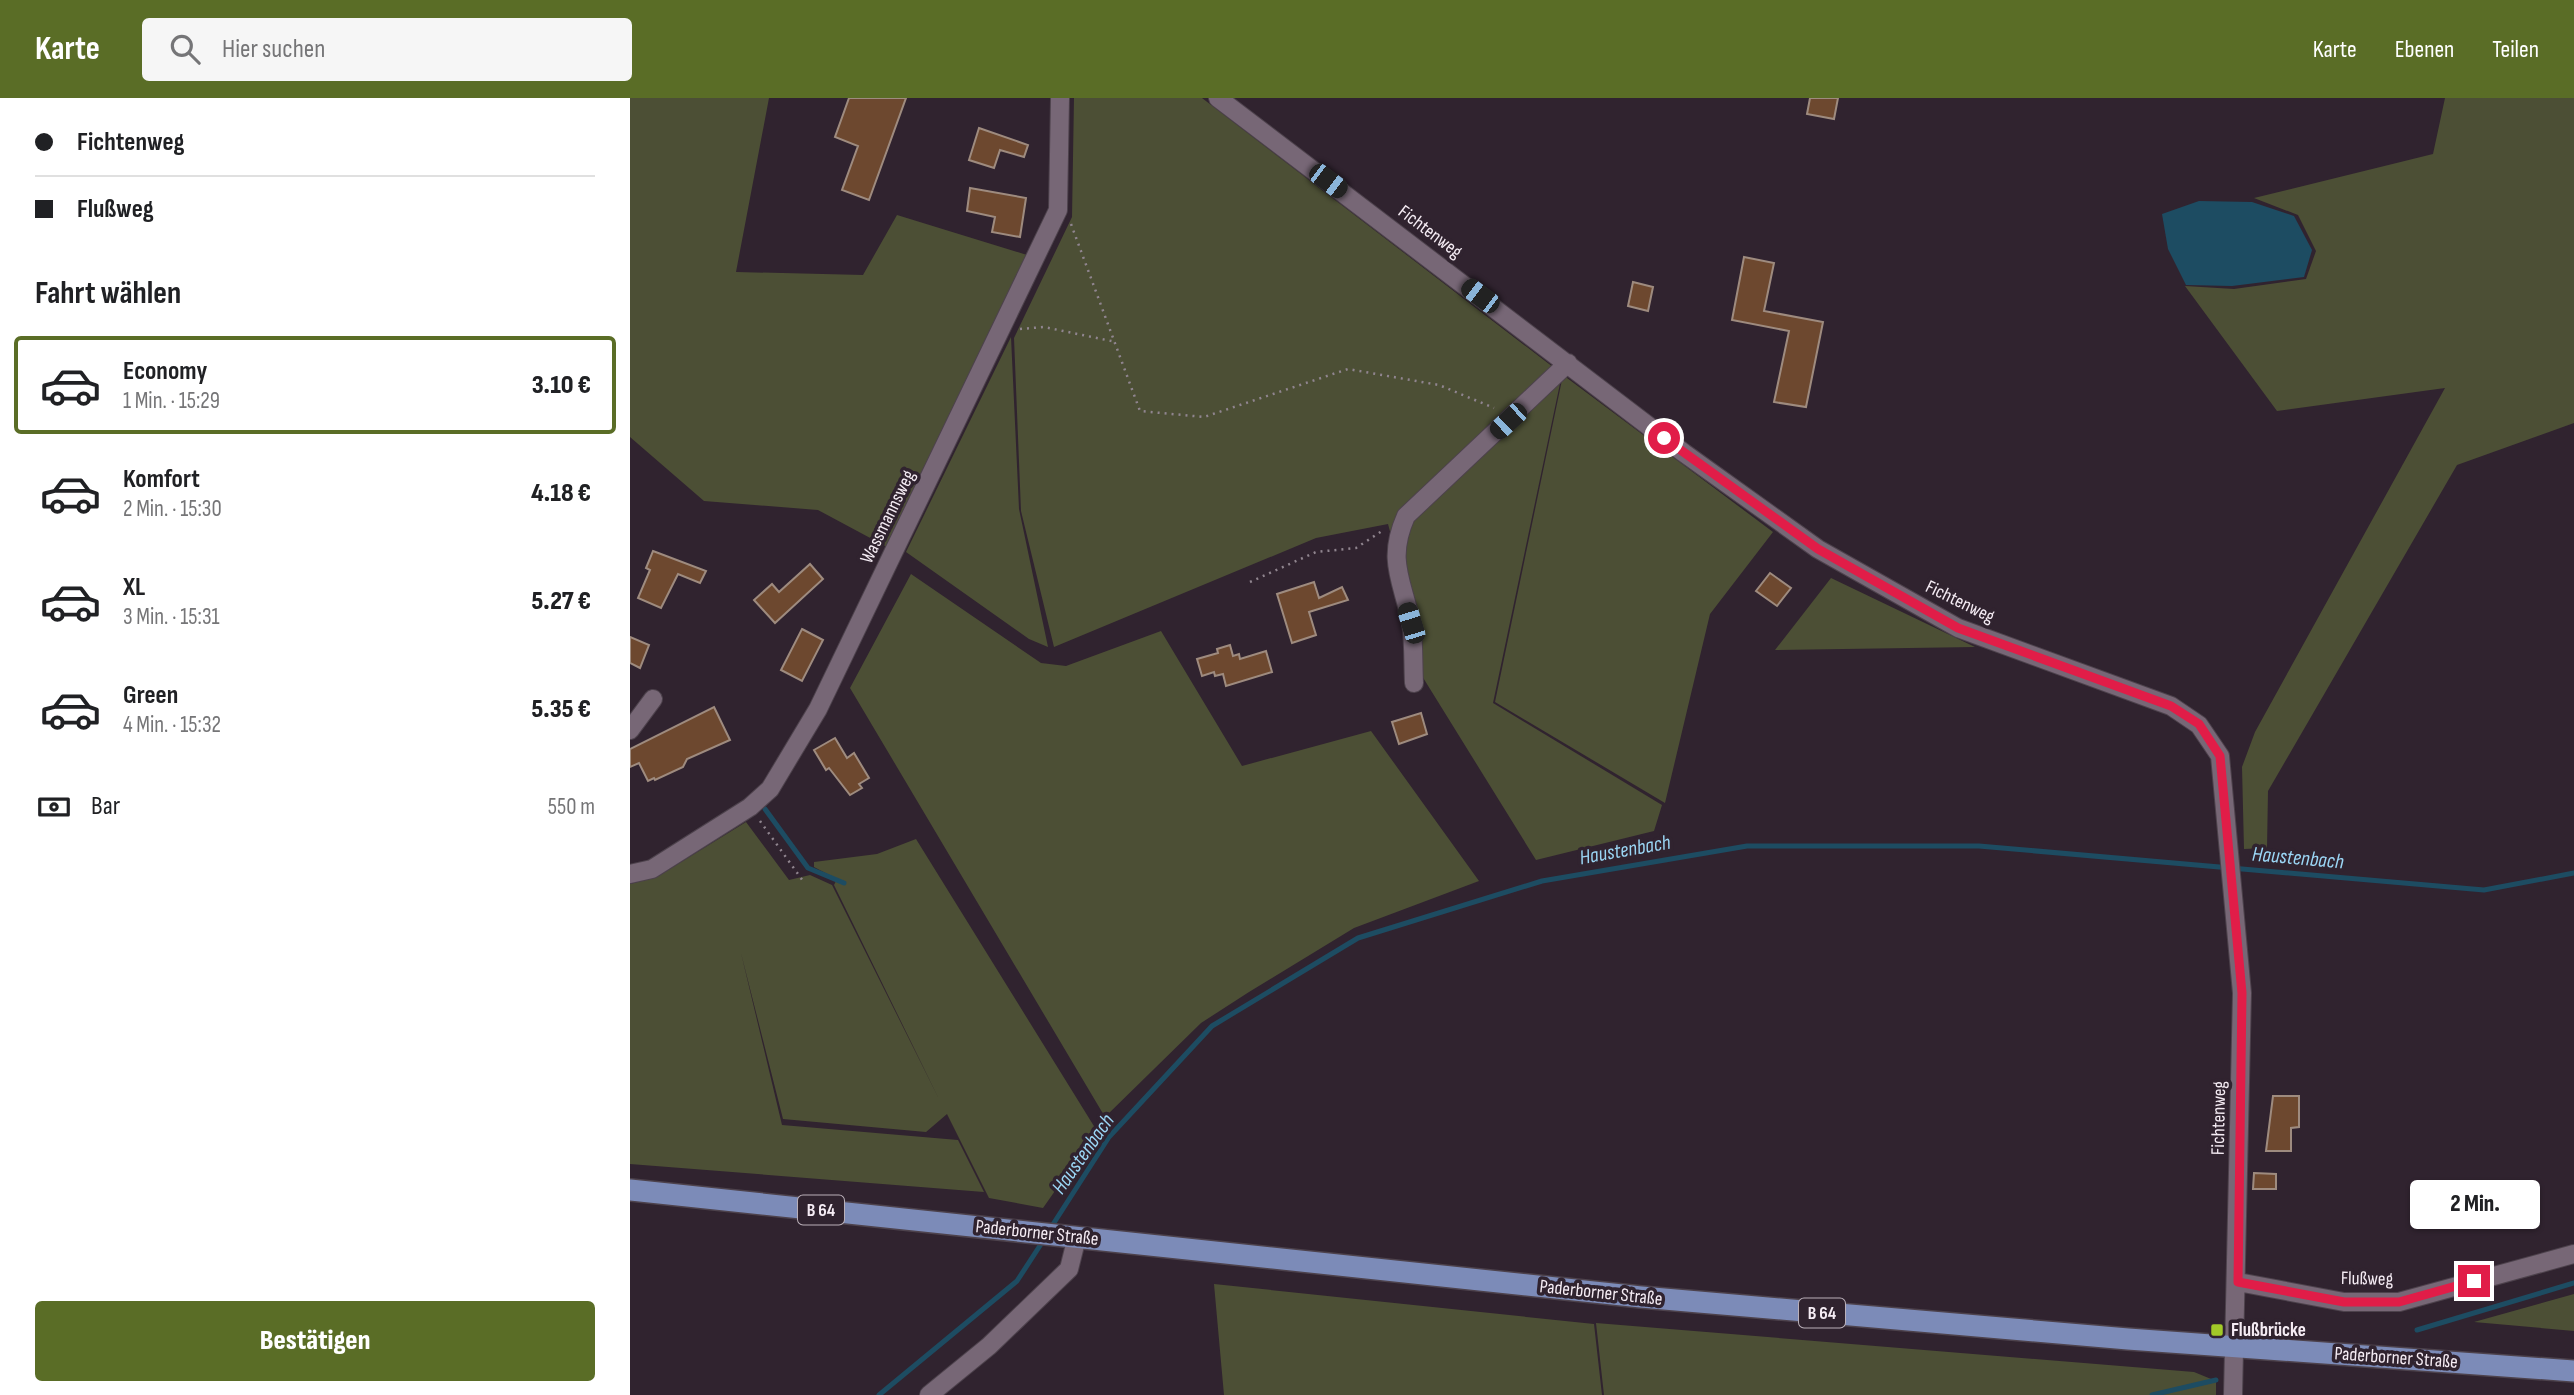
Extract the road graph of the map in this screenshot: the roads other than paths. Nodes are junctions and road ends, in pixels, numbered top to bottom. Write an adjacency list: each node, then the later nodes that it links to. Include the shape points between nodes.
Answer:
1 (1060, 98): 7 (street, Wassmannsweg, via 1058,210 818,709 770,789 750,807 652,869)
2 (1218, 98): 3 (street, Fichtenweg)
3 (1568, 363): 4 (street, via 1406,516 1397,542 1398,581 1411,623); 11 (street, Fichtenweg, via 1818,549 1958,628 2171,706 2199,724 2220,756 2242,993)
4 (1414, 683)
5 (653, 699): 6 (street)
6 (630, 730)
7 (630, 874)
8 (630, 1190): 9 (main road, Paderborner Straße / B 64)
9 (1074, 1237): 12 (main road, Paderborner Straße / B 64, via 1641,1297); 14 (street, via 1069,1269 989,1346)
10 (2574, 1254): 11 (street, Flußweg, via 2399,1302 2344,1302)
11 (2238, 1282): 12 (street, Fichtenweg)
12 (2237, 1348): 13 (main road, Paderborner Straße / B 64); 15 (street, Fichtenweg)
13 (2574, 1371)
14 (929, 1395)
15 (2233, 1395)

